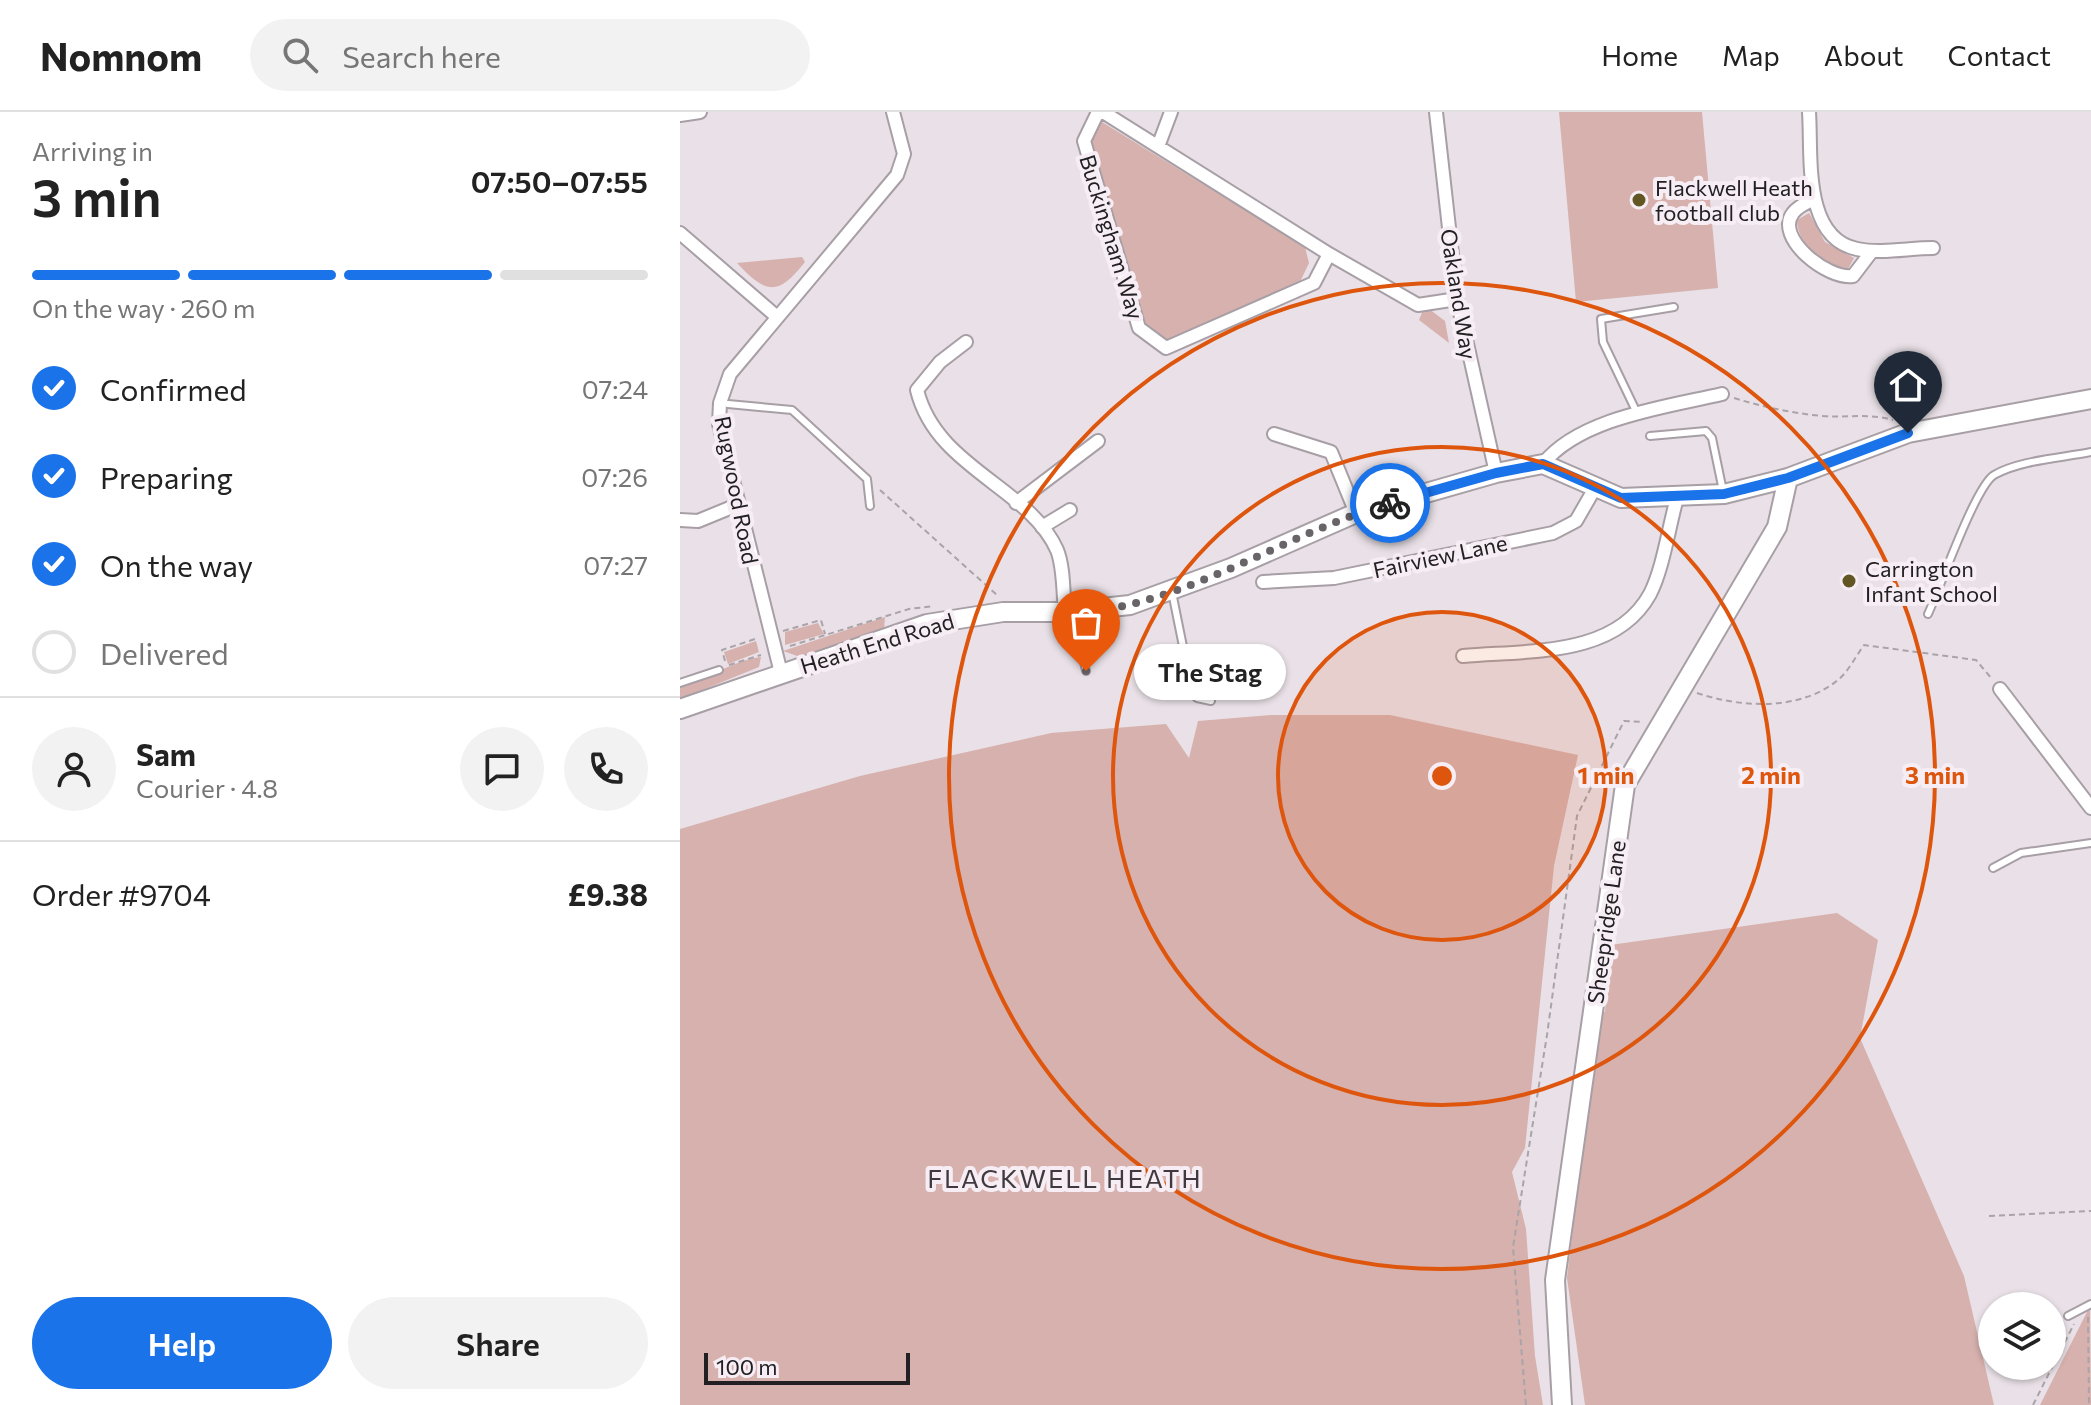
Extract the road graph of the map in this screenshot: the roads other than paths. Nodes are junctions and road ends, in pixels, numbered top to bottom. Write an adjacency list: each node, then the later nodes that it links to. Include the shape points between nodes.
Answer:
1 (700, 112): 7 (street)
2 (893, 112): 16 (street, Rugwood Road, via 904,154 897,175)
3 (1100, 112): 8 (street, Buckingham Way); 13 (street, Buckingham Way, via 1084,141 1139,328 1166,348 1314,283)
4 (1171, 112): 8 (street)
5 (1436, 112): 14 (street, Oakland Way)
6 (1809, 112): 9 (street)
7 (680, 115)
8 (1159, 144): 13 (street, Buckingham Way)
9 (1814, 199): 12 (street, via 1824,227 1844,245); 12 (street, via 1793,213 1789,225 1805,254 1841,278 1853,276)
10 (680, 233): 16 (street)
11 (1933, 248): 12 (street)
12 (1872, 251)
13 (1329, 254): 14 (street, Buckingham Way, via 1418,305)
14 (1457, 299): 27 (street, Oakland Way)
15 (1674, 307): 21 (lane, via 1601,319 1603,342)
16 (776, 316): 33 (street, Rugwood Road, via 730,374 720,403 719,424)
17 (966, 342): 32 (street, via 917,390 922,411 966,465)
18 (1722, 394): 21 (street)
19 (2091, 399): 28 (street, via 1908,433)
20 (728, 404): 34 (lane, via 792,410 867,479)
21 (1637, 414): 26 (street, via 1580,434)
22 (1274, 434): 36 (street, via 1331,452)
23 (1650, 436): 30 (lane, via 1706,431)
24 (1098, 441): 32 (street)
25 (2091, 452): 42 (lane, via 2016,468 1987,481)
26 (1543, 464): 27 (street, Heath End Road); 29 (street)
27 (1496, 473): 36 (street, Heath End Road)
28 (1788, 478): 30 (street); 56 (street, Sheepridge Lane, via 1777,527 1625,785 1555,1280)
29 (1595, 488): 31 (street, via 1621,498); 39 (street, Fairview Lane, via 1576,521 1553,533 1334,578)
30 (1724, 494): 31 (street)
31 (1677, 498): 43 (street, via 1650,594 1626,623 1584,645)
32 (1016, 503): 38 (street)
33 (737, 505): 37 (street, via 698,521); 46 (street, Rugwood Road)
34 (870, 506)
35 (1070, 510): 38 (street)
36 (1356, 513): 40 (street, Heath End Road)
37 (680, 520)
38 (1042, 527): 41 (street, via 1058,552)
39 (1263, 582)
40 (1172, 591): 41 (street, Heath End Road, via 1130,605); 49 (lane, via 1192,691)
41 (1065, 612): 45 (lane, via 1069,642 1079,640); 46 (street, Heath End Road, via 956,617)
42 (1928, 614)
43 (1463, 656)
44 (719, 670): 47 (lane)
45 (1086, 671)
46 (781, 673): 50 (street, Heath End Road)
47 (680, 683)
48 (2000, 689): 51 (street)
49 (1211, 701)
50 (680, 709)
51 (2091, 808)
52 (2091, 843): 53 (lane, via 2021,853)
53 (1993, 868)
54 (2089, 1304): 55 (lane)
55 (2068, 1316)
56 (1562, 1405)

